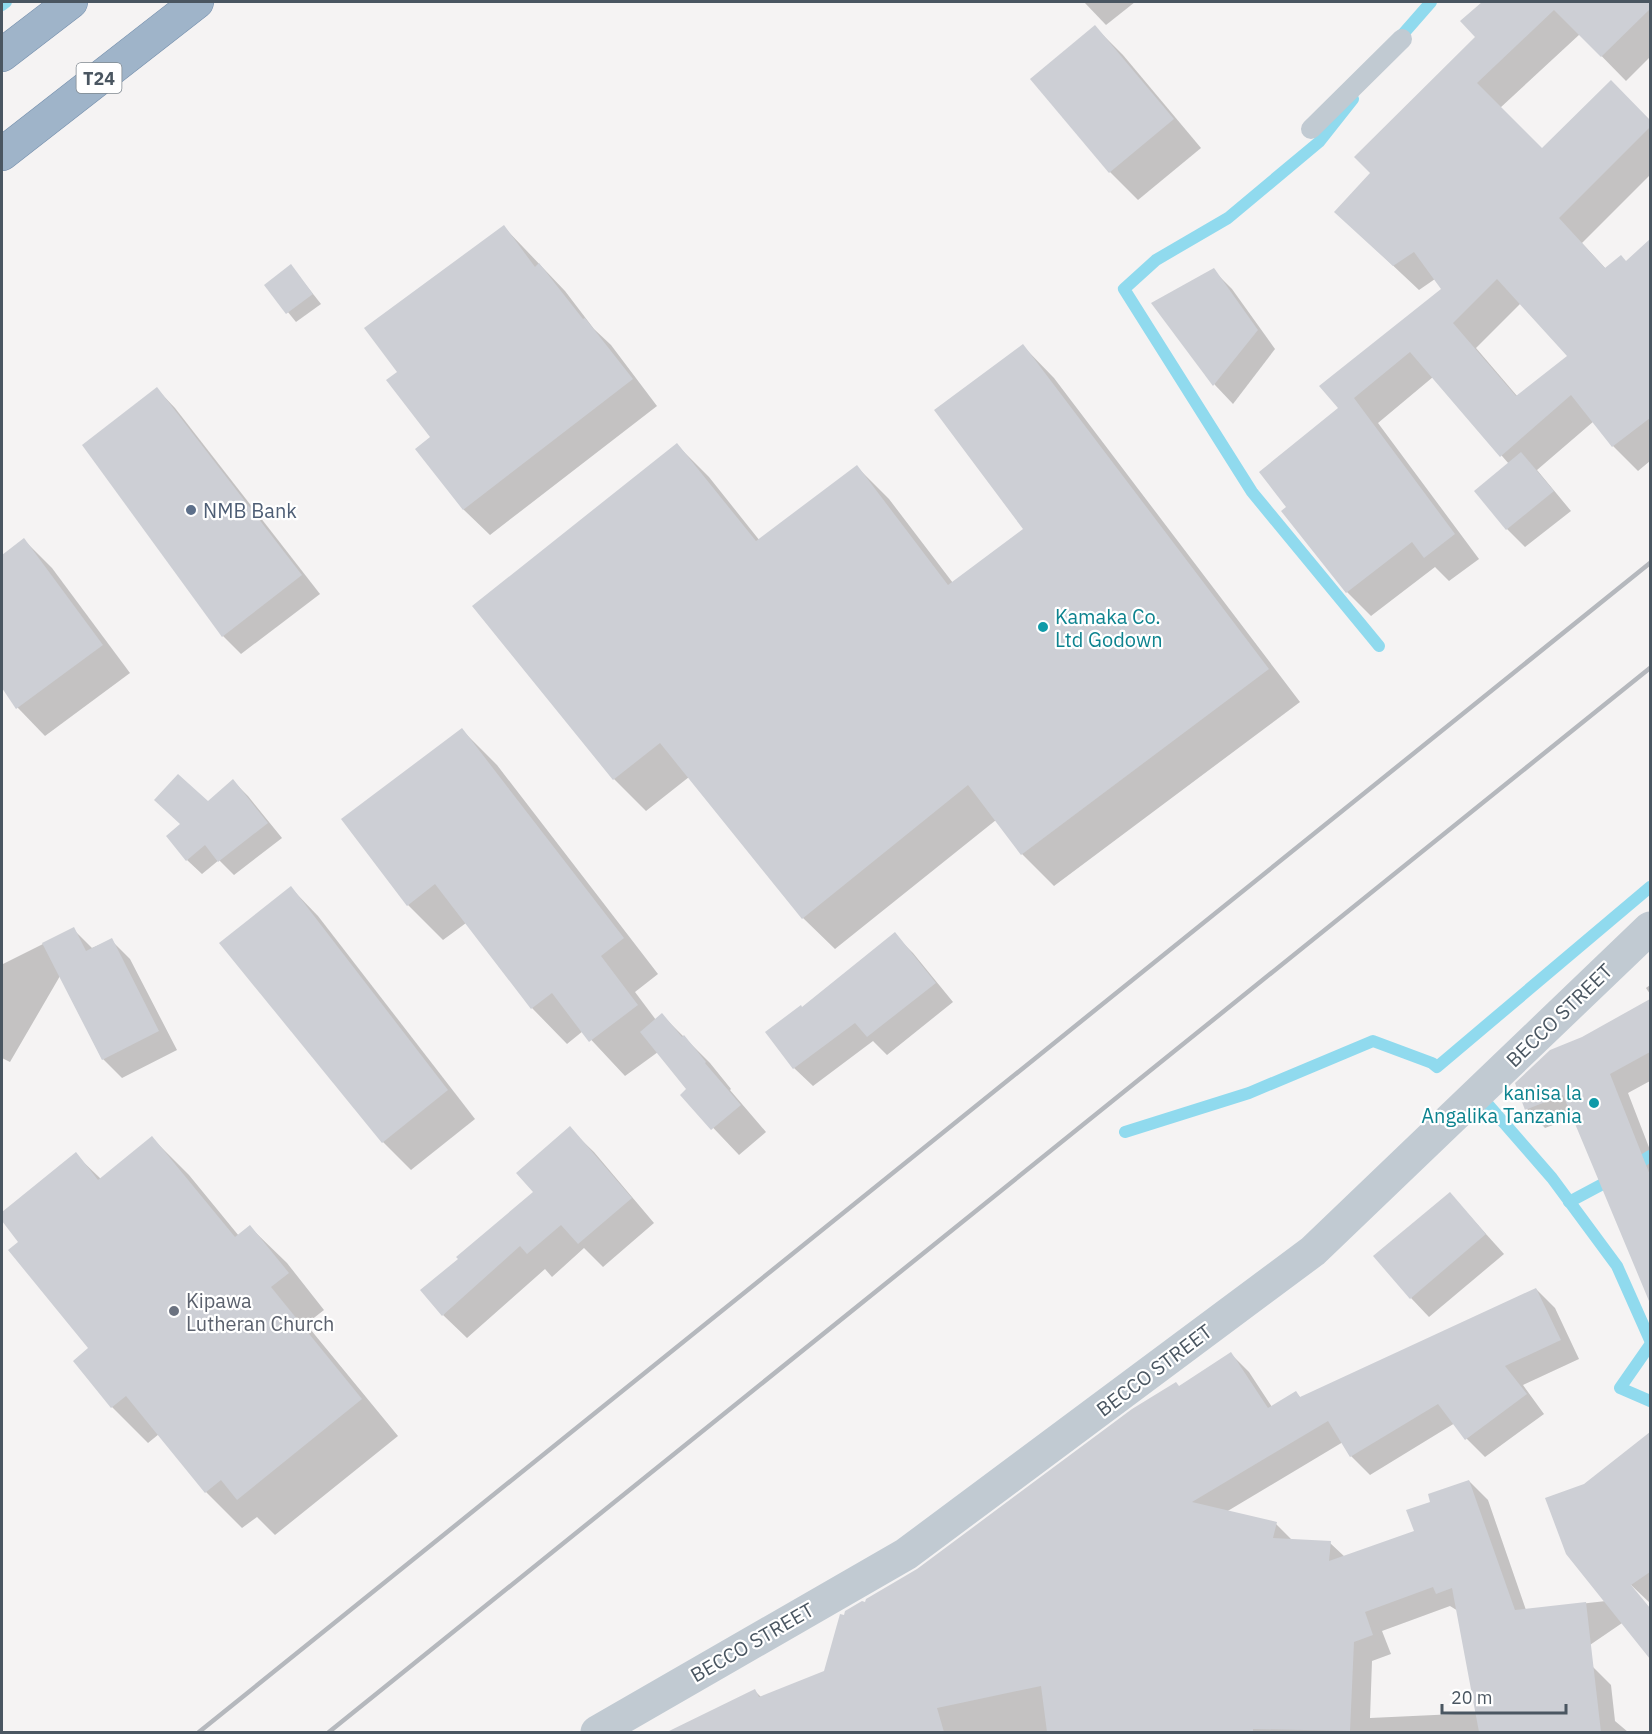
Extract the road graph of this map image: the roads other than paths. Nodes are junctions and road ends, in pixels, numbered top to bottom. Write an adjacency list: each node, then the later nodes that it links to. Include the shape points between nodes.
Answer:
1 (70, 2): 4 (highway)
2 (197, 2): 6 (highway, T24)
3 (1402, 39): 5 (lane)
4 (2, 55)
5 (1311, 129)
6 (2, 154)
7 (1650, 928): 8 (street, BECCO STREET, via 1313,1251 906,1554)
8 (597, 1732)

